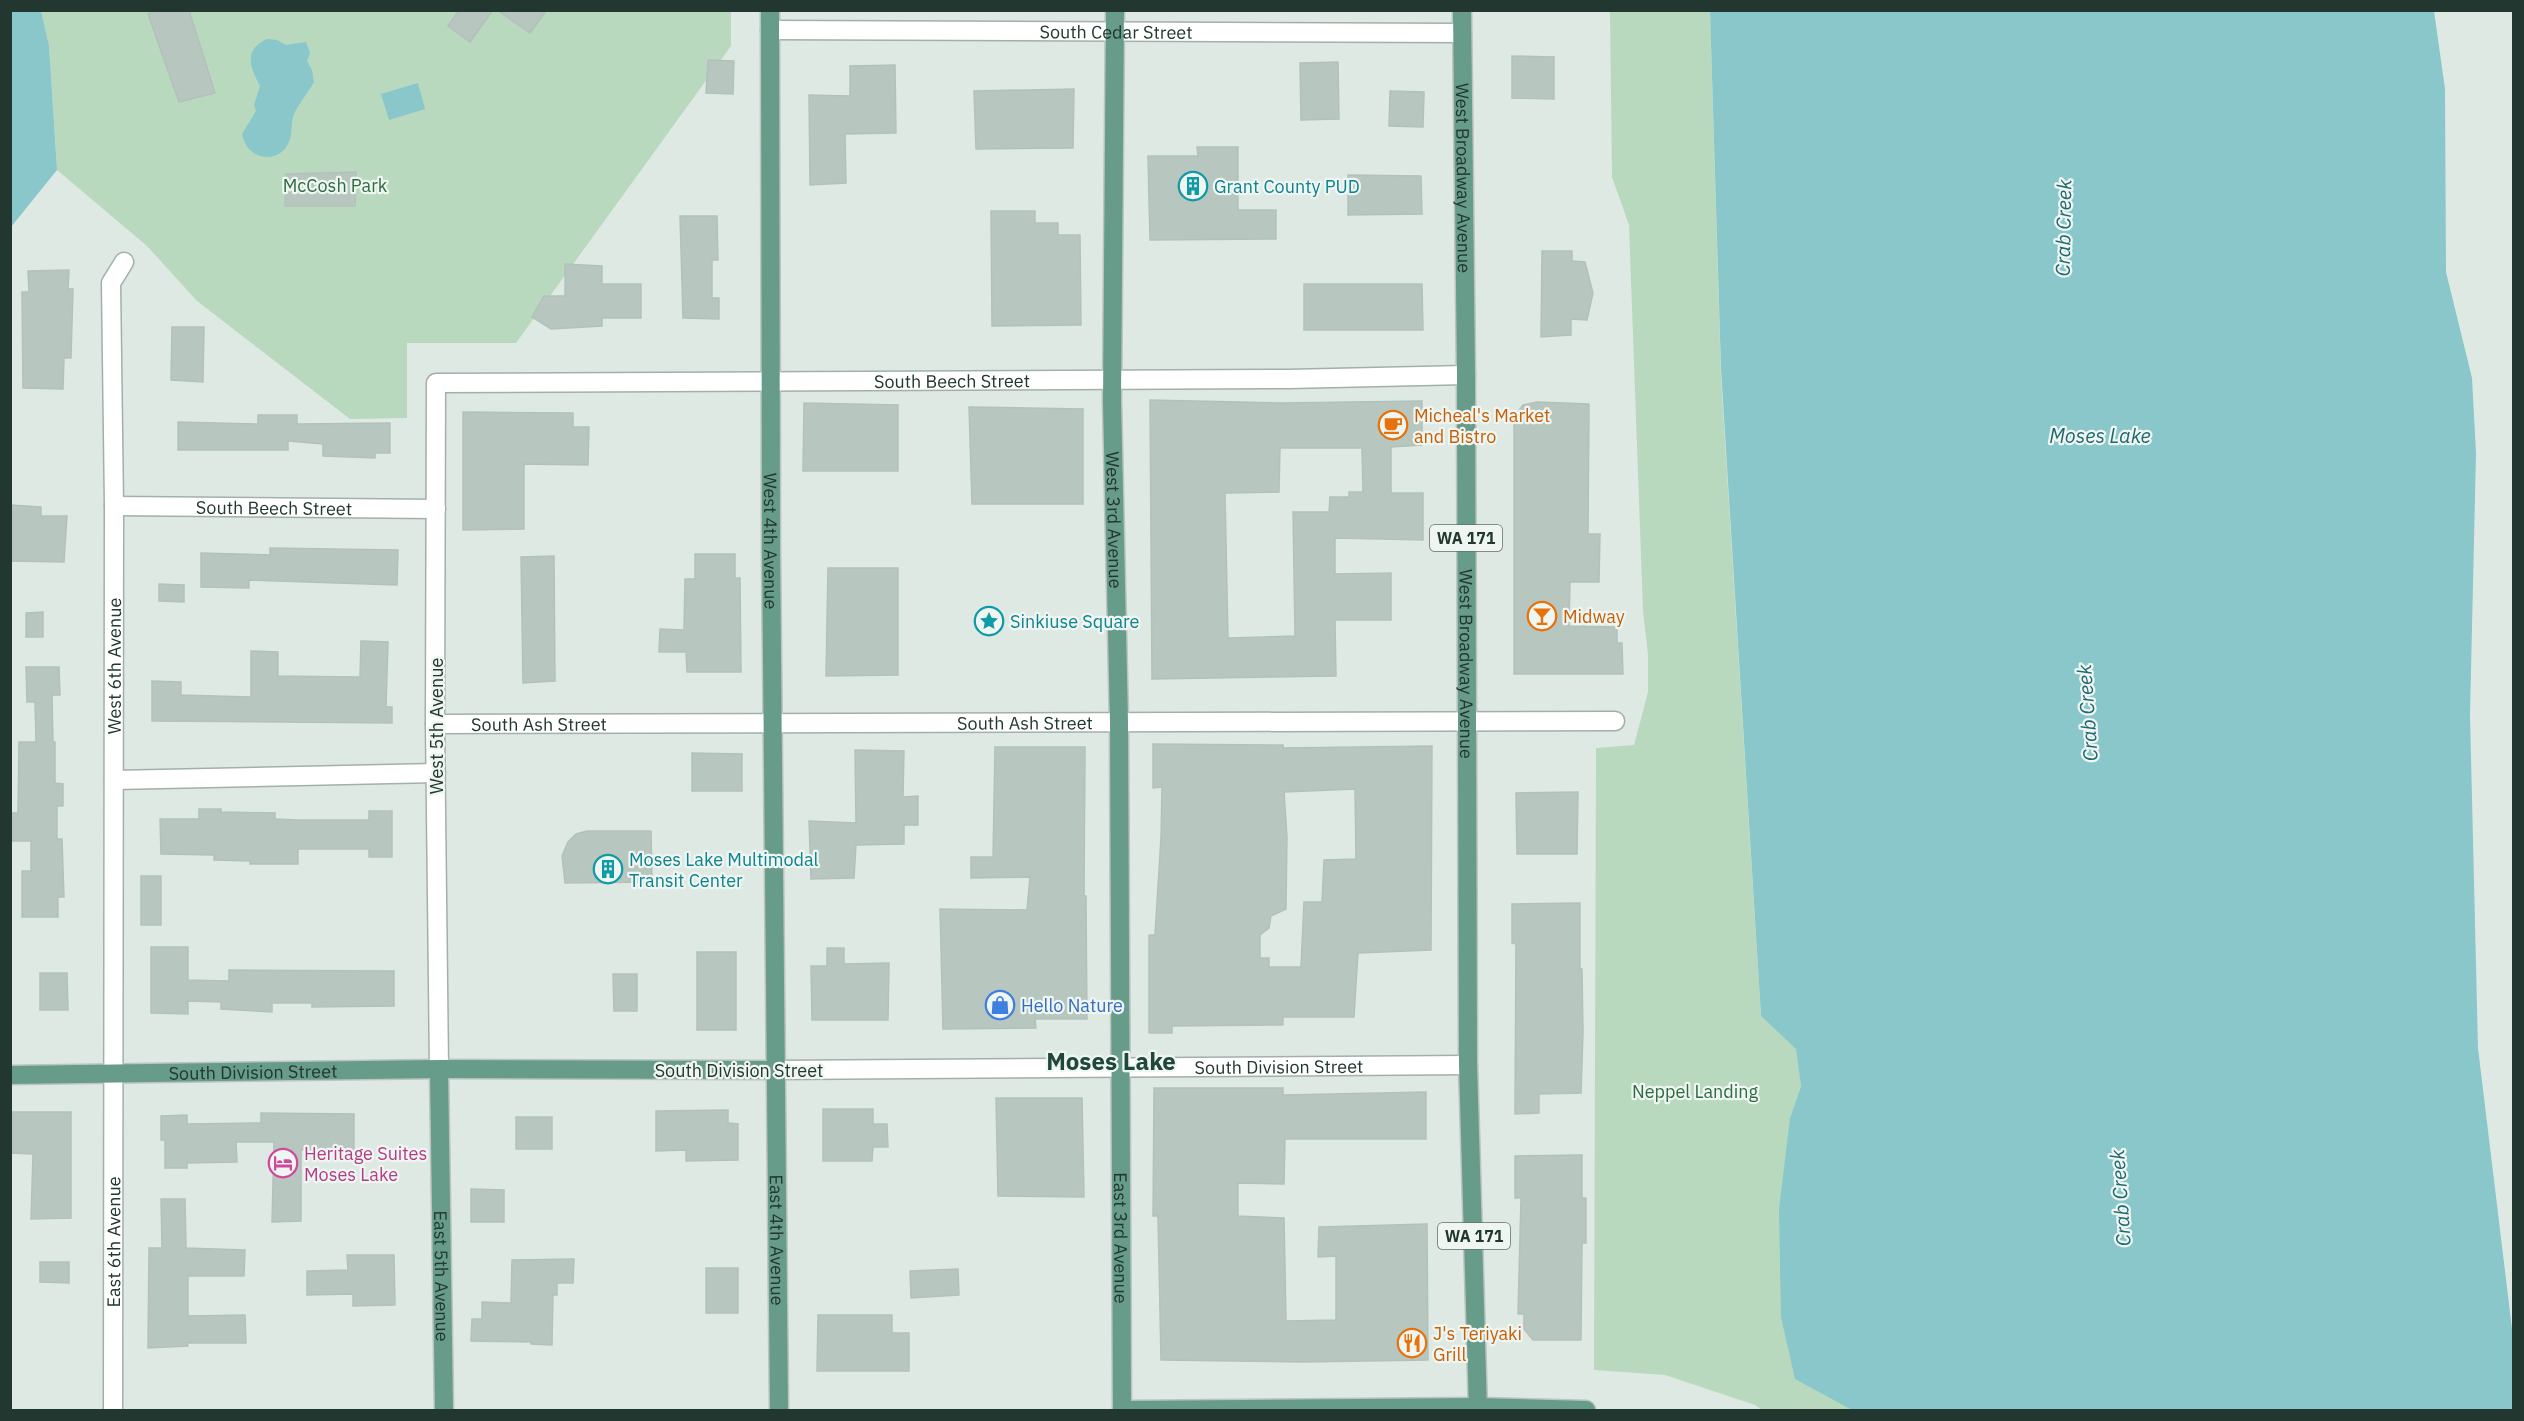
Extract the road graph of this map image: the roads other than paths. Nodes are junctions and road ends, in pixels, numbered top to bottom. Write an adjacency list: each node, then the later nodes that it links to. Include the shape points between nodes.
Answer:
1 (770, 10): 4 (main road, West 4th Avenue)
2 (1115, 10): 5 (main road, West 3rd Avenue)
3 (1462, 10): 6 (main road, West Broadway Avenue / WA 171)
4 (770, 30): 5 (street, South Cedar Street); 9 (main road, West 4th Avenue)
5 (1115, 33): 6 (street, South Cedar Street); 10 (main road, West 3rd Avenue)
6 (1462, 33): 8 (main road, West Broadway Avenue / WA 171)
7 (123, 262): 12 (street, West 6th Avenue, via 111,284)
8 (1466, 375): 10 (street, South Beech Street); 17 (main road, West Broadway Avenue / WA 171)
9 (771, 380): 10 (street, South Beech Street); 11 (street, South Beech Street); 15 (main road, West 4th Avenue)
10 (1112, 380): 16 (main road, West 3rd Avenue)
11 (436, 383): 13 (street, West 5th Avenue)
12 (114, 506): 13 (street, South Beech Street); 20 (street, West 6th Avenue)
13 (436, 509): 18 (street, West 5th Avenue)
14 (1616, 721): 17 (street, South Ash Street)
15 (772, 722): 16 (street, South Ash Street); 18 (street, South Ash Street); 24 (main road, West 4th Avenue)
16 (1119, 722): 17 (street, South Ash Street); 22 (main road, West 3rd Avenue)
17 (1468, 722): 21 (main road, West Broadway Avenue / WA 171)
18 (435, 724): 19 (street, West 5th Avenue)
19 (436, 773): 20 (street); 23 (street, West 5th Avenue)
20 (114, 780): 25 (street, West 6th Avenue)
21 (1468, 1065): 22 (street, South Division Street); 27 (main road, WA 171)
22 (1120, 1066): 24 (street, South Division Street); 31 (main road, East 3rd Avenue)
23 (439, 1069): 24 (main road, South Division Street); 25 (main road, South Division Street); 29 (main road, East 5th Avenue)
24 (775, 1070): 30 (main road, East 4th Avenue)
25 (115, 1073): 26 (main road, South Division Street); 28 (street, East 6th Avenue)
26 (10, 1075)
27 (1478, 1409): 32 (main road); 33 (main road)
28 (113, 1410)
29 (444, 1410)
30 (779, 1410)
31 (1122, 1410)
32 (1127, 1410)
33 (1586, 1410)

